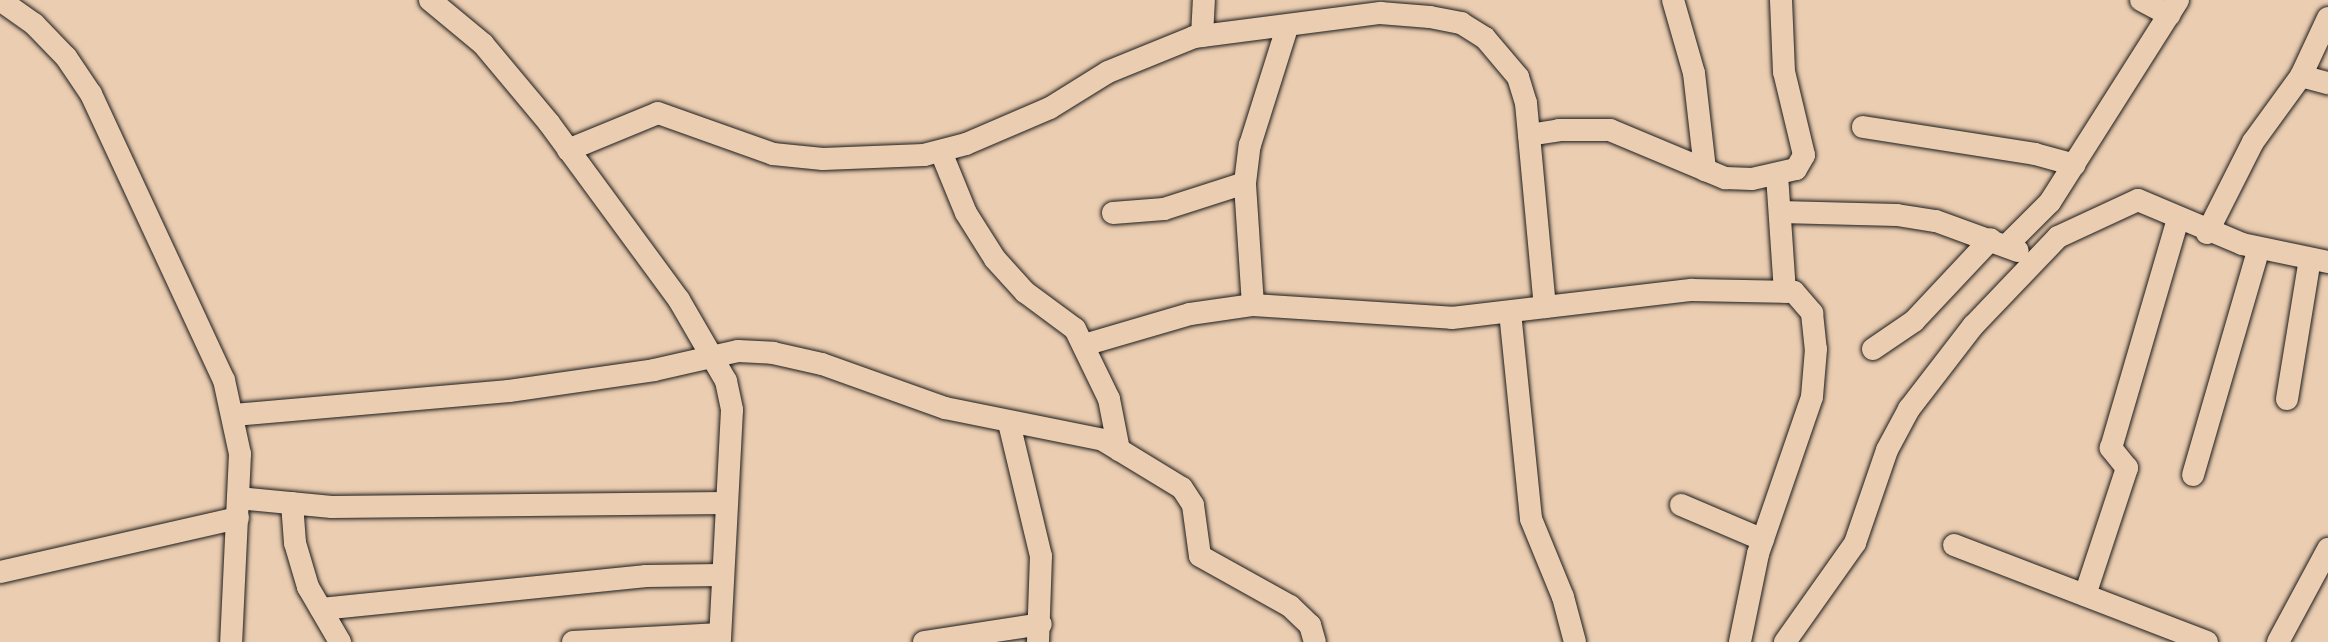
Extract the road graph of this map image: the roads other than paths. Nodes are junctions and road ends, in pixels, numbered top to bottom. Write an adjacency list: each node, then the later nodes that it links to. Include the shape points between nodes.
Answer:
1 (0, 0): 38 (street, via 58,49 91,94 164,245)
2 (430, 0): 16 (street, via 511,75)
3 (1204, 0): 11 (street)
4 (1673, 0): 19 (street, via 1694,73)
5 (1781, 0): 20 (street, via 1784,72 1804,155 1796,169)
6 (2141, 0): 8 (street)
7 (1379, 7): 10 (street); 15 (street, via 1461,23 1485,38 1518,77)
8 (2173, 7): 18 (street)
9 (2328, 18): 12 (street)
10 (1287, 28): 11 (street); 21 (street, via 1251,145)
11 (1202, 36): 17 (street, via 1155,50 1082,84 1050,108)
12 (2301, 76): 13 (street); 25 (street, via 2253,142)
13 (2328, 83)
14 (1863, 127): 18 (street, via 2035,154)
15 (1529, 135): 19 (street, via 1559,130 1610,130); 32 (street)
16 (568, 150): 17 (street, via 658,113 773,154 875,159); 36 (street, via 680,300)
17 (941, 152): 34 (street, via 966,213 995,259 1025,292 1075,329)
18 (2075, 165): 26 (street, via 2050,202)
19 (1705, 170): 20 (street, via 1737,179)
20 (1777, 174): 22 (street)
21 (1245, 183): 23 (street, via 1164,209); 31 (street)
22 (1780, 212): 26 (street, via 1897,215 1936,221); 30 (street)
23 (1113, 213)
24 (2178, 219): 25 (street); 28 (street, via 2136,200 2058,237); 51 (street, via 2111,448 2127,468)
25 (2207, 233): 27 (street)
26 (1999, 243): 28 (street); 35 (street, via 1914,321)
27 (2259, 248): 29 (street); 41 (street)
28 (2034, 259): 62 (street, via 1909,409 1887,450 1855,543)
29 (2319, 260): 37 (street)
30 (1785, 292): 32 (street, via 1692,290); 46 (street, via 1801,296 1812,313 1816,349 1812,398)
31 (1253, 305): 33 (street, via 1393,317); 34 (street, via 1190,314)
32 (1545, 307): 33 (street)
33 (1510, 312): 60 (street, via 1531,519 1563,597)
34 (1084, 345): 40 (street, via 1109,399)
35 (1873, 349)
36 (713, 354): 38 (street, via 654,370 509,391); 39 (street, via 773,352); 42 (street, via 726,381 732,410)
37 (2287, 399)
38 (234, 415): 45 (street, via 240,454)
39 (1008, 423): 40 (street, via 1091,435); 53 (street, via 1039,546)
40 (1119, 450): 59 (street, via 1182,488 1190,497 1200,556 1290,606 1310,625)
41 (2193, 475)
42 (725, 502): 43 (street, via 332,507); 50 (street)
43 (292, 503): 45 (street); 52 (street, via 295,543 308,587)
44 (1681, 505): 46 (street)
45 (238, 508): 49 (street); 55 (street)
46 (1763, 540): 61 (street)
47 (1954, 545): 51 (street)
48 (2328, 549): 64 (street)
49 (0, 572)
50 (721, 575): 52 (street, via 646,576); 54 (street)
51 (2085, 595): 63 (street)
52 (321, 609): 56 (street)
53 (1039, 633): 58 (street)
54 (720, 638): 57 (street)
55 (231, 642)
56 (340, 642)
57 (573, 642)
58 (924, 642)
59 (1315, 642)
60 (1574, 642)
61 (1740, 642)
62 (1785, 642)
63 (2207, 642)
64 (2278, 642)

